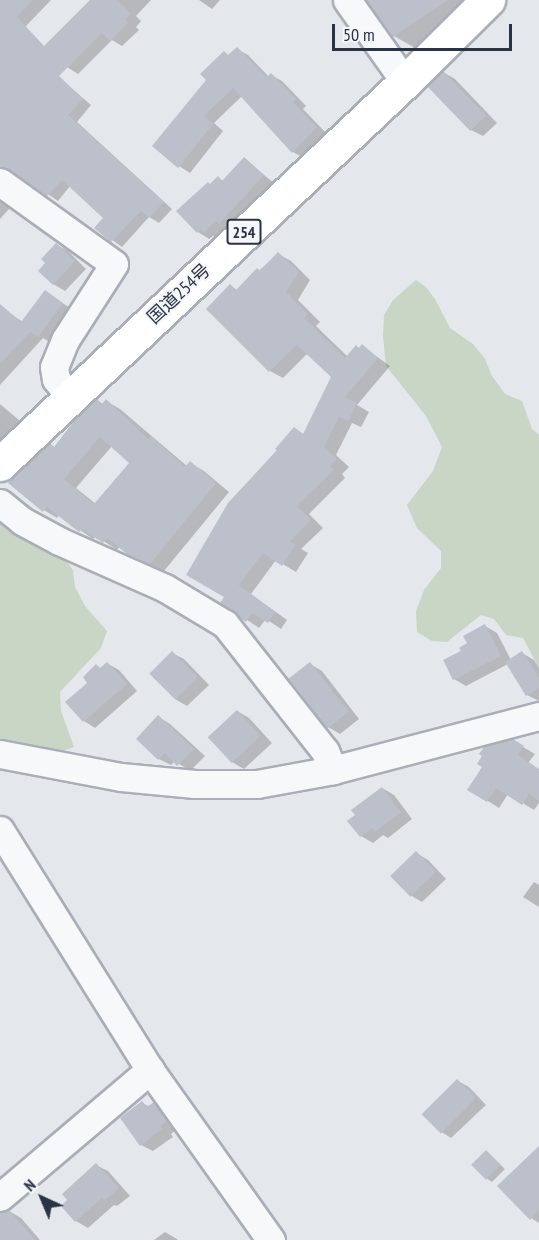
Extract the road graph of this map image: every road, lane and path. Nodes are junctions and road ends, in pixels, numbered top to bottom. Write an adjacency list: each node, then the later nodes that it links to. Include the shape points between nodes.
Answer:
1 (347, 0): 3 (street)
2 (488, 0): 3 (highway, 国道254号 / 254)
3 (405, 82): 5 (highway, 国道254号 / 254)
4 (0, 182): 5 (street, via 114,264 65,340 54,367 56,379)
5 (70, 397): 6 (highway, 国道254号 / 254)
6 (0, 464)
7 (0, 503): 10 (street, via 22,521 59,541 165,588 225,624 325,751)
8 (539, 716): 10 (street)
9 (0, 754): 10 (street, via 121,777 195,784 257,784)
10 (333, 770)
11 (2, 841): 12 (street)
12 (150, 1070): 13 (street); 14 (street)
13 (0, 1197)
14 (271, 1240)

